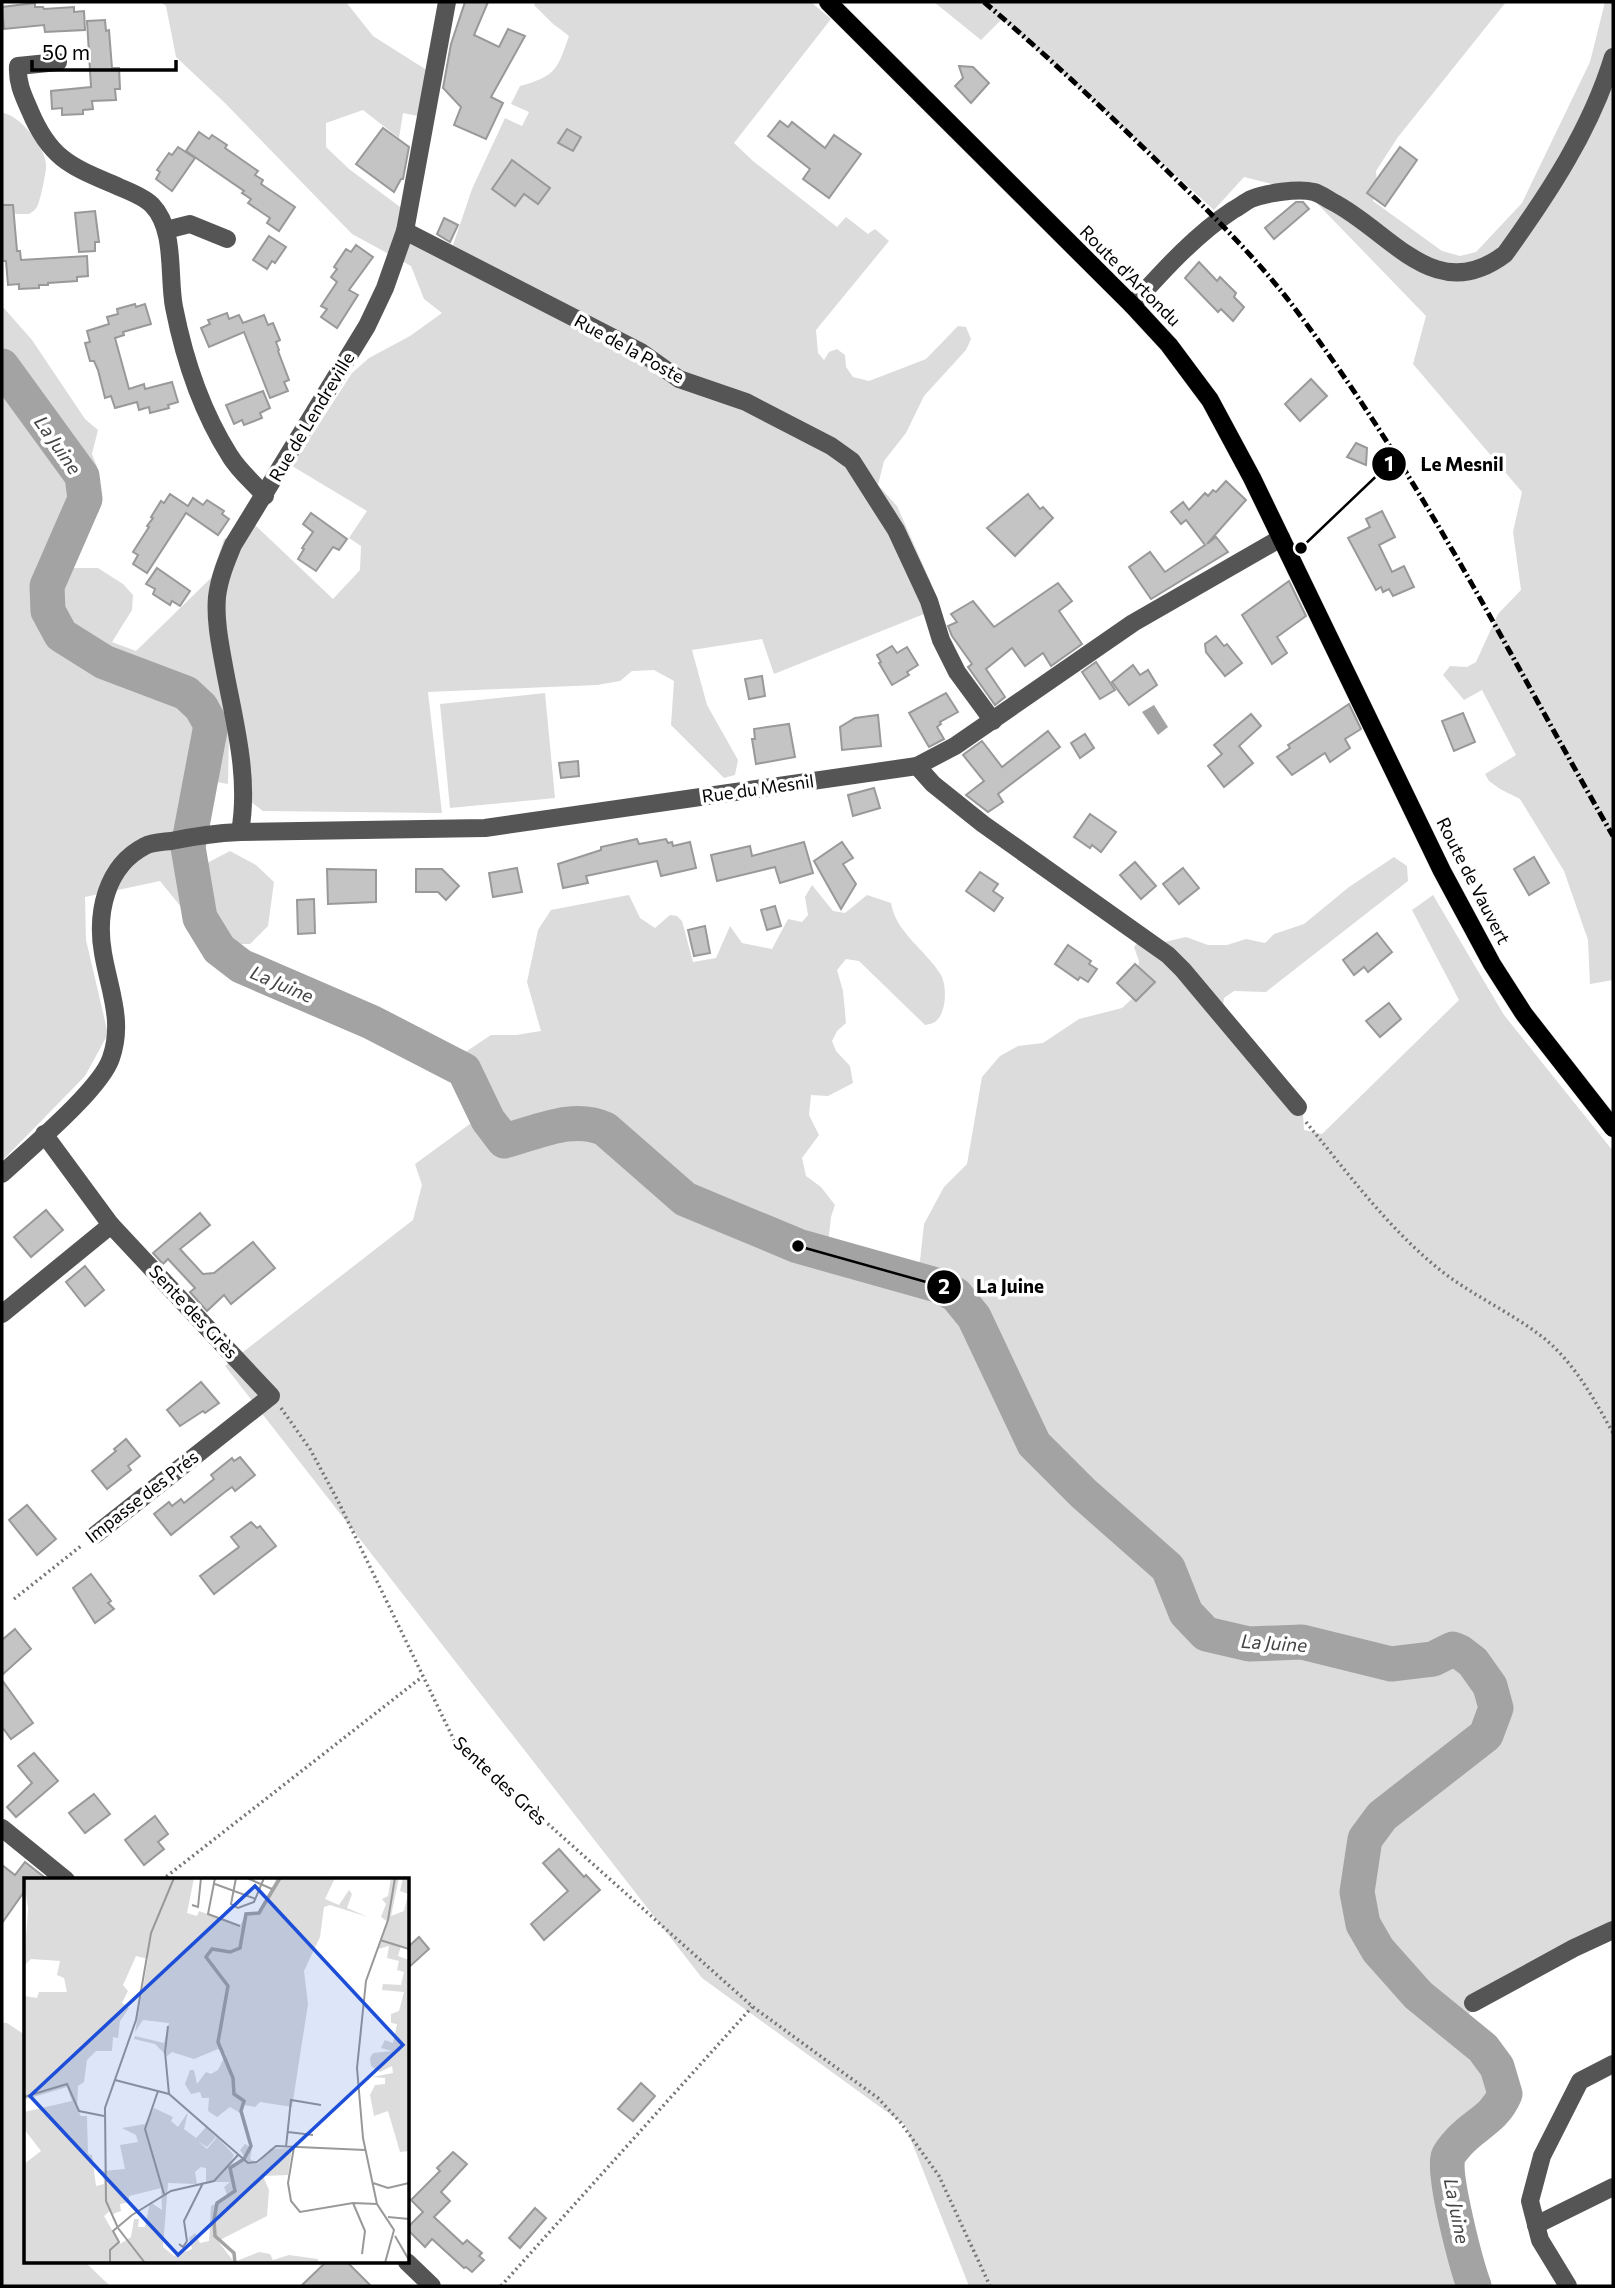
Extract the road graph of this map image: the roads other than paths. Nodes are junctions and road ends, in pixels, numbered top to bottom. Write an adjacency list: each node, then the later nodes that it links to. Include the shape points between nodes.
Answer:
1 (447, 2): 6 (street, Rue de Lendreville)
2 (828, 2): 8 (main road, Route d'Artondu)
3 (1613, 57): 8 (street, via 1573,153 1505,254 1489,266 1460,274 1430,268 1314,192 1282,192 1250,200 1218,220 1184,248)
4 (58, 62): 5 (street, via 18,66 17,80 33,119 57,156 152,205)
5 (166, 230): 7 (street, via 190,224); 9 (street, via 174,306 192,375 231,458)
6 (405, 231): 9 (street, Rue de Lendreville, via 367,326); 12 (street, Rue de la Poste, via 640,352 679,379 746,402 852,461 896,530 957,672)
7 (227, 239)
8 (1132, 305): 10 (main road, Route d'Artondu, via 1203,390)
9 (265, 496): 14 (street, Rue de Lendreville, via 233,545 217,596 218,634 244,777)
10 (1281, 538): 11 (main road, Route d'Artondu); 12 (street, Rue du Mesnil, via 1133,623)
11 (1327, 634): 16 (main road, Route de Vauvert, via 1492,964 1524,1014)
12 (993, 721): 13 (street, Rue du Mesnil)
13 (917, 766): 14 (street, Rue du Mesnil, via 485,828); 15 (street, via 982,824 1168,955)
14 (240, 832): 17 (street, Rue du Mesnil, via 147,845 128,858 114,876 102,902 99,925 118,1017 117,1040 98,1081)
15 (1298, 1107)
16 (1613, 1128)
17 (44, 1134): 18 (street, Rue du Mesnil); 19 (street, Sente des Grès)
18 (2, 1174)
19 (111, 1225): 20 (street); 21 (street, Sente des Grès)
20 (2, 1314)
21 (271, 1396): 22 (street, Impasse des Prés)
22 (95, 1535)
23 (2, 1828): 24 (street)
24 (64, 1878)
25 (1613, 1930): 26 (street)
26 (1473, 2003)
27 (1613, 2064): 29 (street, via 1580,2081 1542,2156 1530,2201)
28 (1613, 2187): 29 (street)
29 (1536, 2225): 32 (street)
30 (409, 2264): 31 (street)
31 (432, 2286)
32 (1568, 2286)

